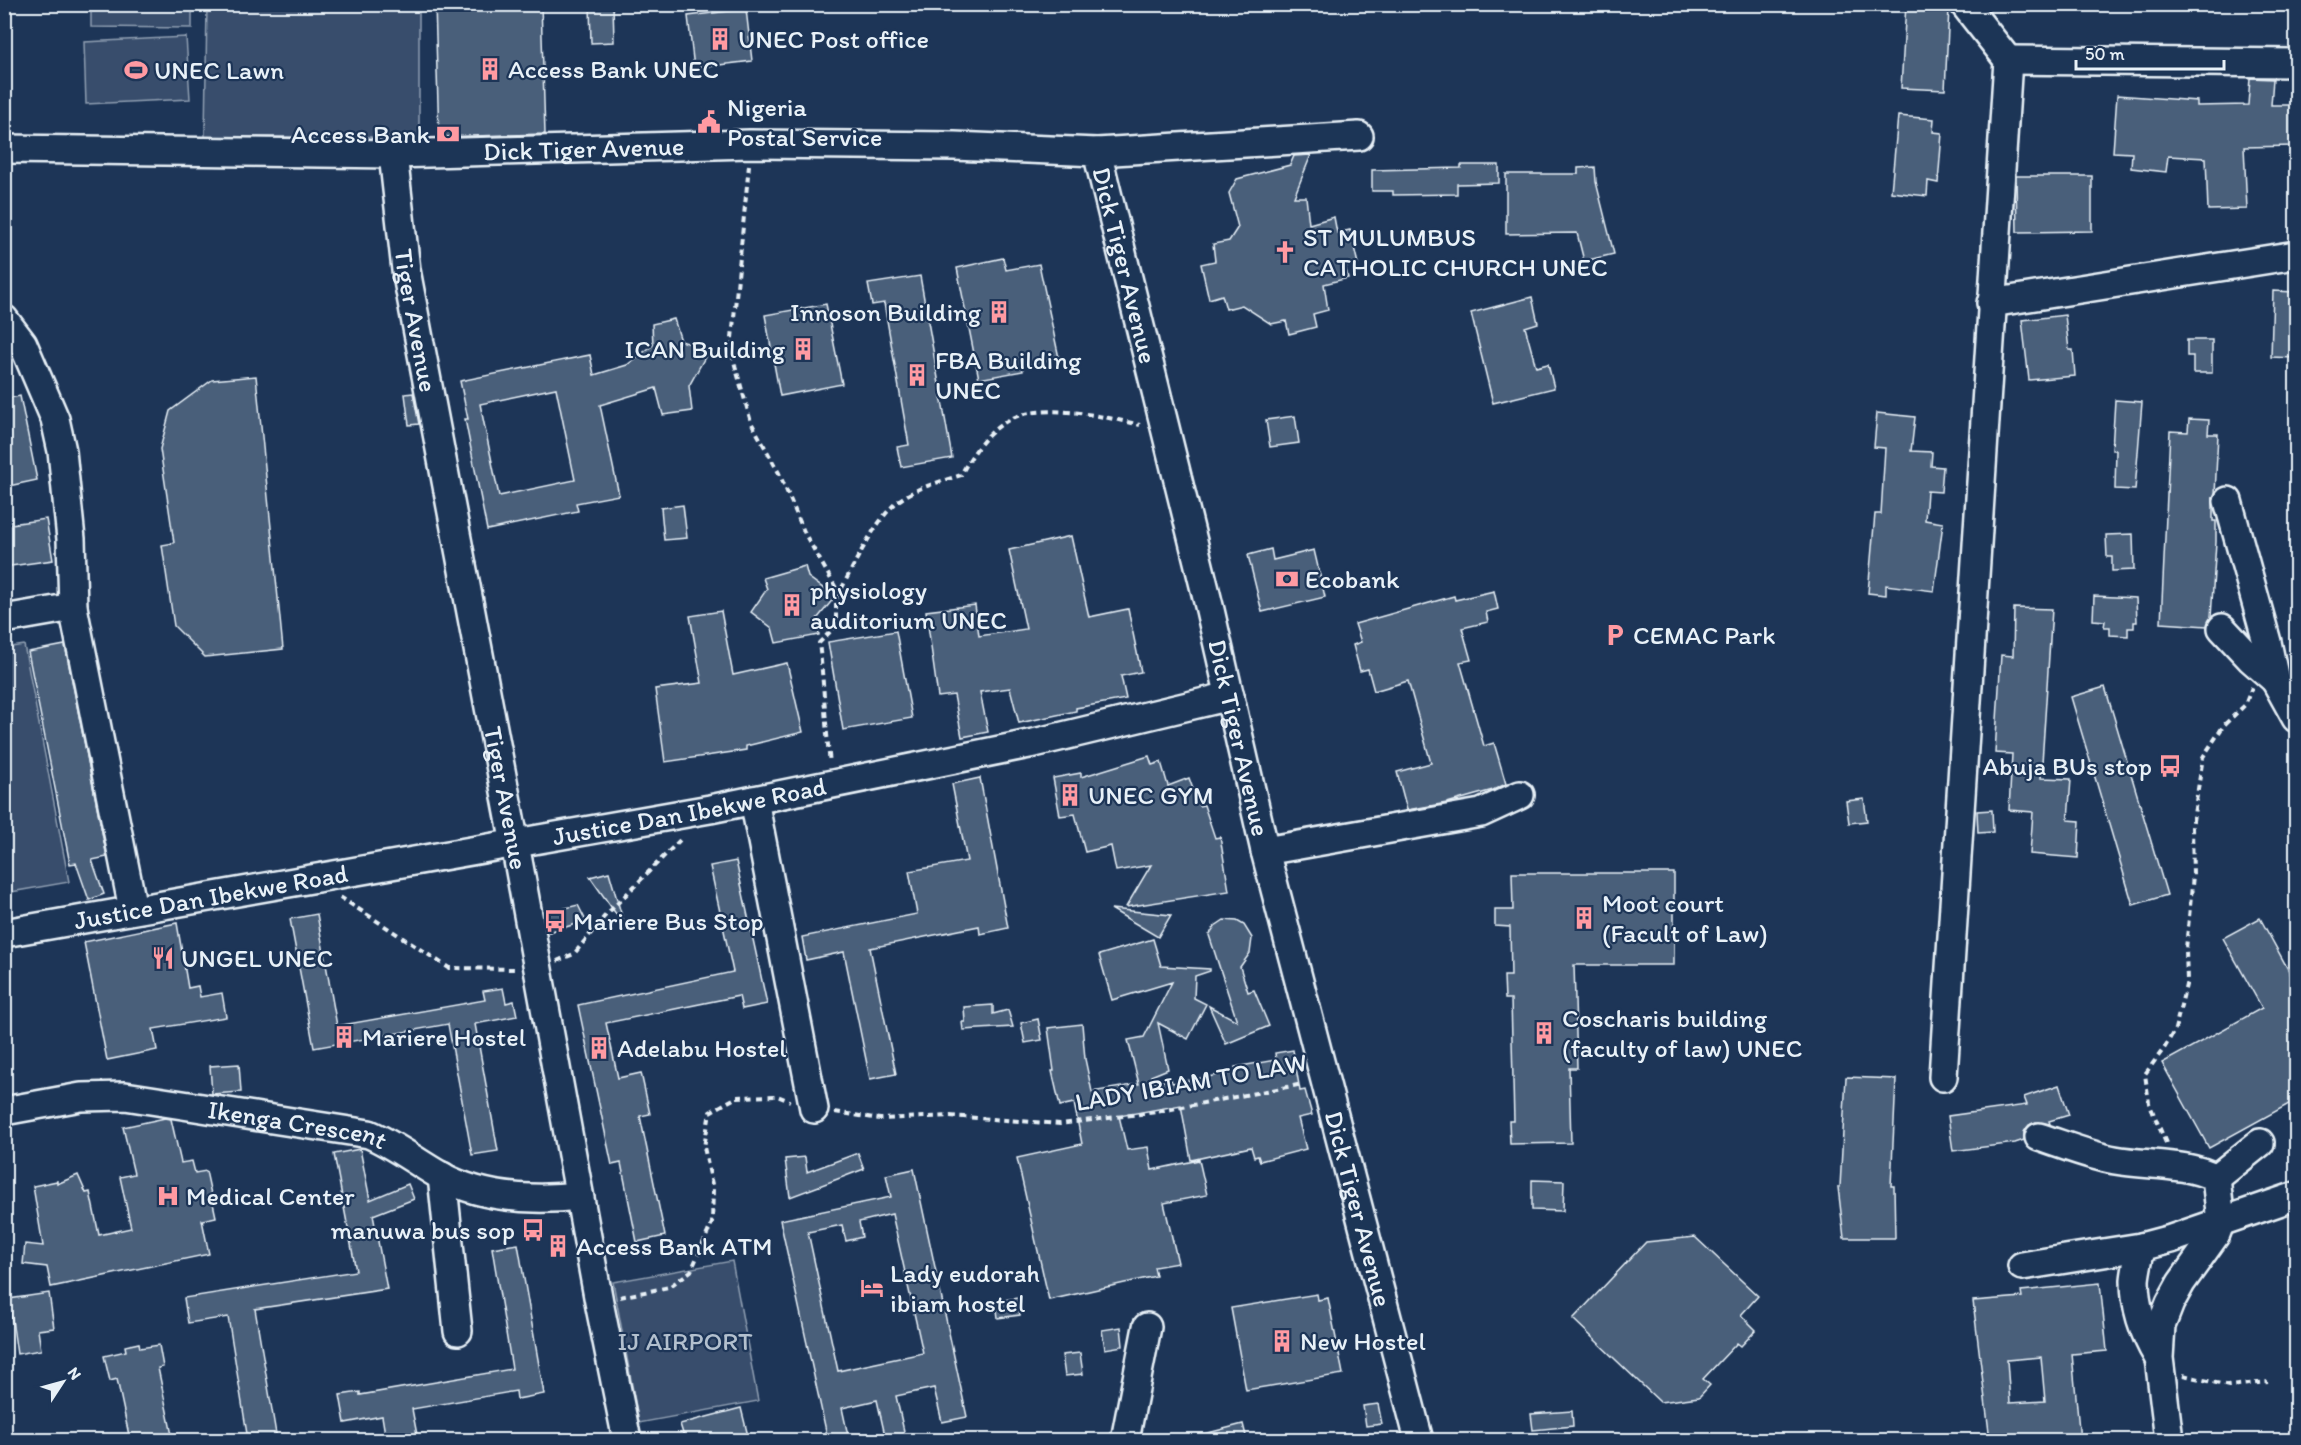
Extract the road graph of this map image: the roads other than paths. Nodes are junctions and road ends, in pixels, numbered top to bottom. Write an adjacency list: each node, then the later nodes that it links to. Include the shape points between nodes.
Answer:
1 (1964, 4): 2 (street)
2 (2008, 60): 3 (street); 9 (street)
3 (2296, 63)
4 (1359, 136): 6 (street)
5 (4, 149): 7 (street, Dick Tiger Avenue)
6 (1097, 152): 7 (street, Dick Tiger Avenue, via 750,144); 17 (street, Dick Tiger Avenue)
7 (393, 154): 21 (street, Tiger Avenue, via 406,270)
8 (2296, 255): 9 (street)
9 (1991, 303): 25 (street)
10 (4, 319): 11 (street)
11 (14, 349): 13 (street, via 55,419 71,539)
12 (2228, 501): 16 (street, via 2267,642)
13 (73, 607): 14 (street); 23 (street)
14 (4, 619)
15 (2222, 628): 16 (street)
16 (2268, 674): 18 (street)
17 (1230, 696): 20 (street, Justice Dan Ibekwe Road, via 1034,743); 22 (street, Dick Tiger Avenue)
18 (2296, 718)
19 (1520, 795): 22 (street, via 1481,813)
20 (754, 800): 21 (street, Justice Dan Ibekwe Road); 26 (street)
21 (515, 844): 23 (street, Justice Dan Ibekwe Road); 32 (street, Tiger Avenue)
22 (1266, 850): 42 (street, Dick Tiger Avenue)
23 (133, 909): 24 (street, Justice Dan Ibekwe Road)
24 (4, 933)
25 (1943, 1077)
26 (814, 1109)
27 (4, 1111): 30 (street, Ikenga Crescent, via 81,1097 125,1096 369,1134)
28 (2039, 1137): 31 (street, via 2114,1160 2175,1167)
29 (2260, 1143): 31 (street)
30 (442, 1176): 32 (street, Ikenga Crescent, via 495,1196); 38 (street)
31 (2216, 1178): 34 (street)
32 (579, 1196): 40 (street, Tiger Avenue)
33 (2296, 1196): 34 (street)
34 (2221, 1221): 35 (street); 39 (street, via 2170,1303 2161,1326)
35 (2141, 1246): 36 (street); 39 (street, via 2135,1278 2138,1305 2143,1328)
36 (2022, 1266)
37 (1147, 1327): 41 (street)
38 (458, 1330)
39 (2159, 1364): 43 (street)
40 (627, 1440)
41 (1125, 1440)
42 (1419, 1440)
43 (2169, 1440)

